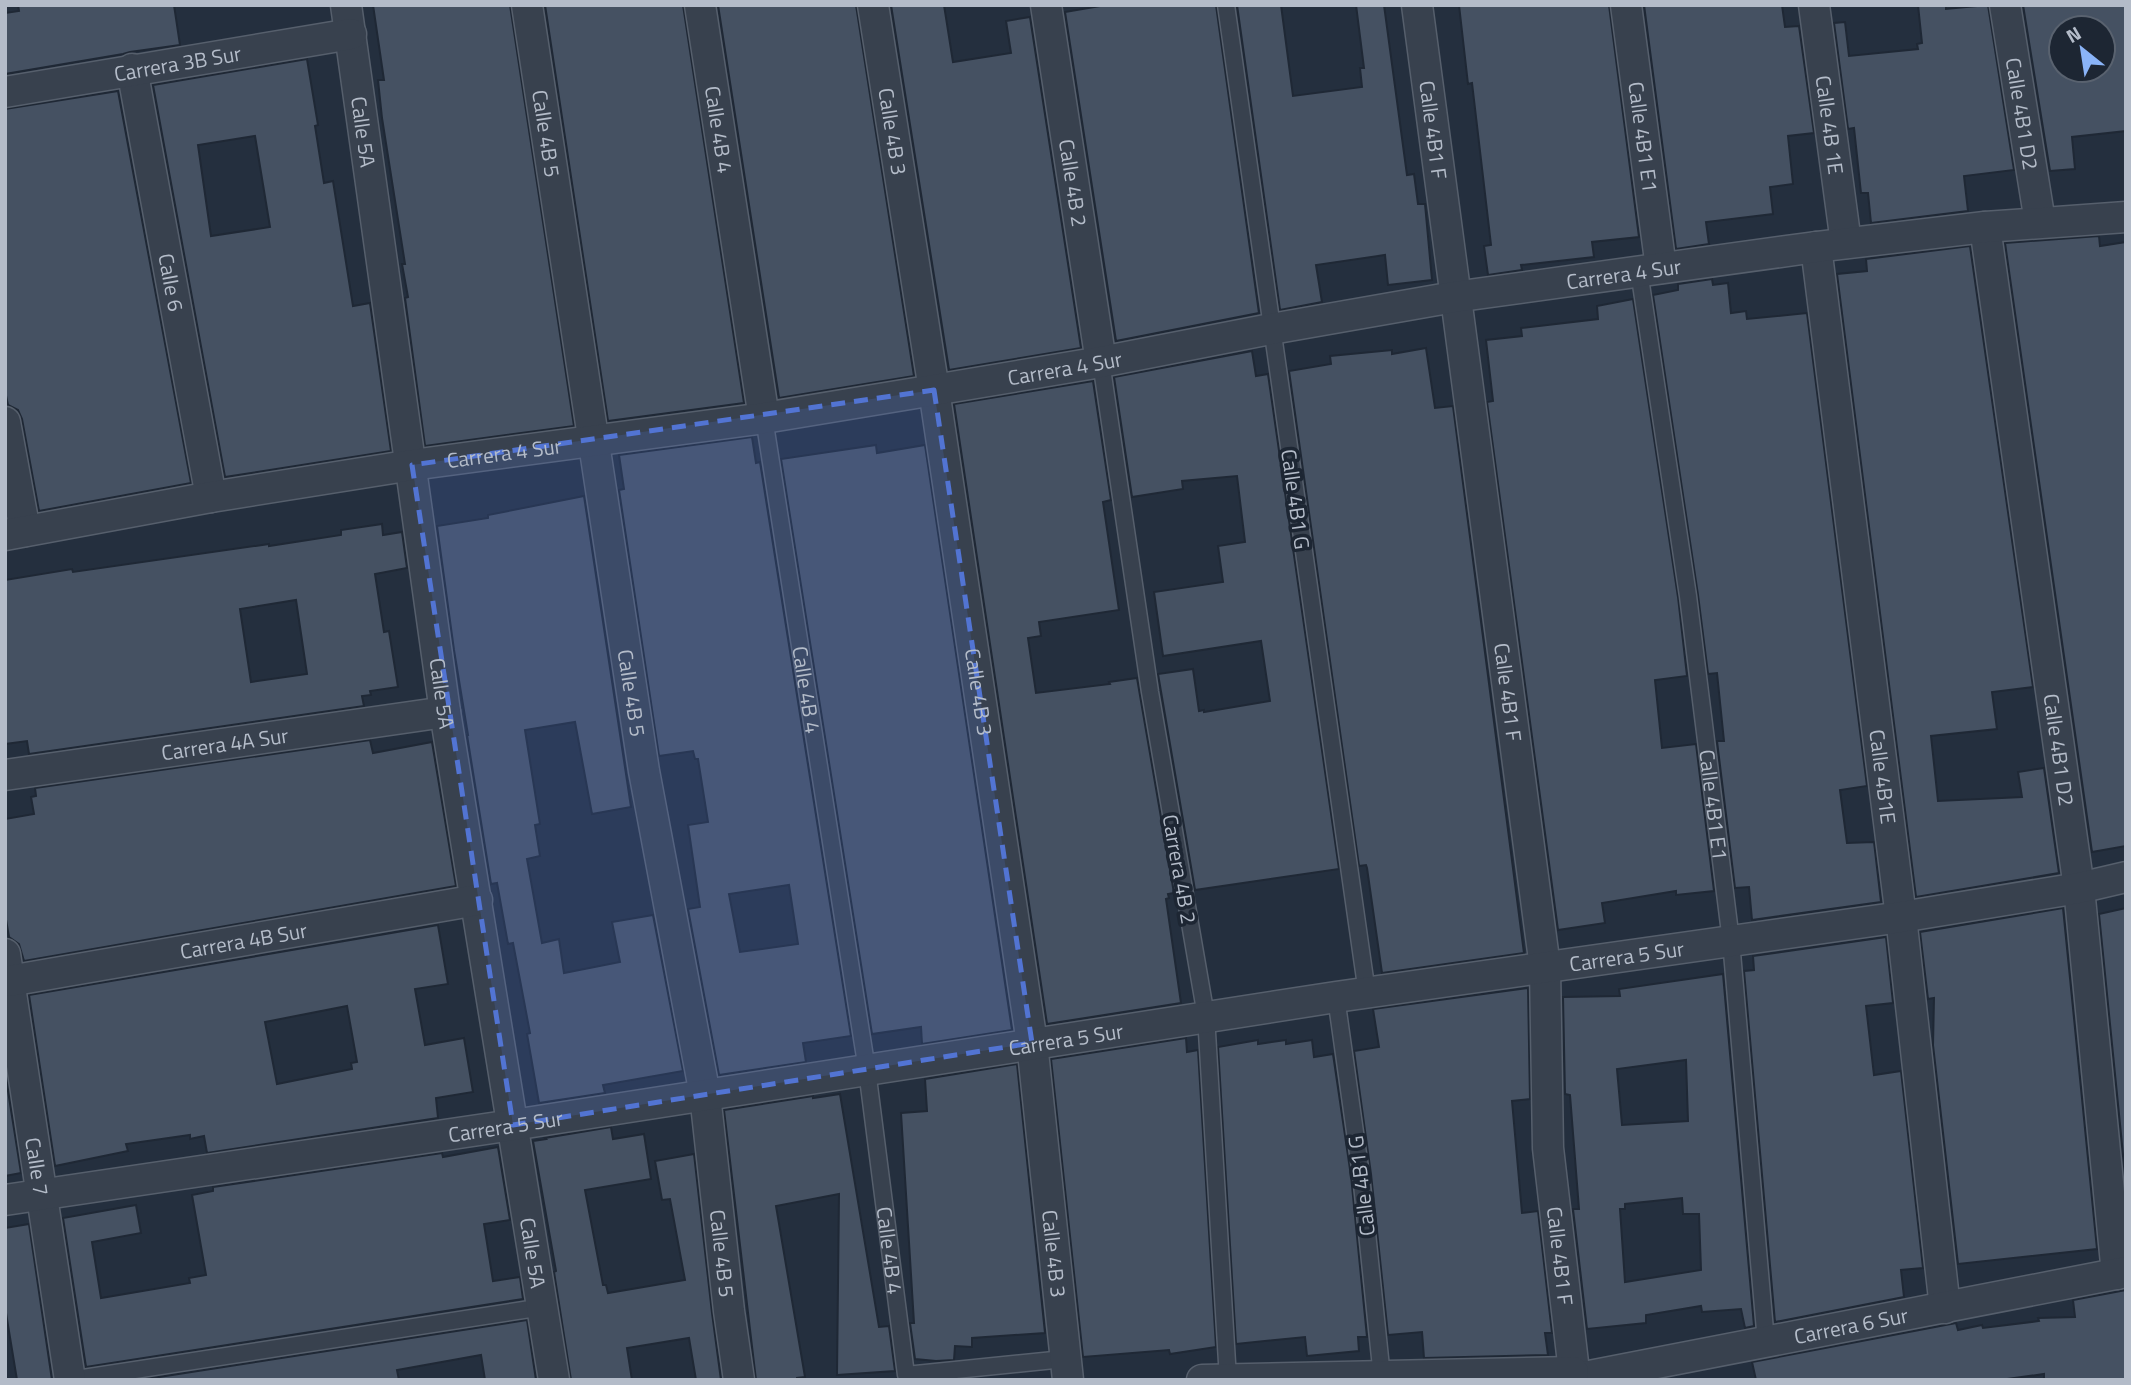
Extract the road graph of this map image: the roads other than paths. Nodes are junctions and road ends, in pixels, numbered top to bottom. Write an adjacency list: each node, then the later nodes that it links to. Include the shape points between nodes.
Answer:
1 (527, 5): 25 (street, Calle 4B 5)
2 (700, 5): 23 (street, Calle 4B 4)
3 (873, 5): 22 (street, Calle 4B 3)
4 (1046, 5): 21 (street, Calle 4B 2)
5 (1226, 5): 20 (lane, Calle 4B1 G)
6 (1416, 5): 19 (street, Calle 4B1 F)
7 (1626, 5): 18 (street, Calle 4B1 E1)
8 (1814, 5): 16 (street, Calle 4B 1E)
9 (2005, 5): 14 (street, Calle 4B1 D2)
10 (349, 20): 11 (street, Carrera 3B Sur); 26 (street, Calle 5A)
11 (132, 69): 12 (street, Carrera 3B Sur); 27 (street, Calle 6)
12 (5, 92)
13 (2126, 217): 14 (street, Carrera 4 Sur)
14 (2040, 222): 15 (street, Carrera 4 Sur)
15 (1984, 227): 16 (street, Carrera 4 Sur); 32 (street, Calle 4B1 D2)
16 (1846, 243): 17 (street, Carrera 4 Sur)
17 (1816, 247): 18 (street, Carrera 4 Sur); 34 (street, Calle 4B1E)
18 (1650, 269): 19 (street, Carrera 4 Sur); 35 (lane, Calle 4B1 E1)
19 (1454, 297): 20 (street, Carrera 4 Sur); 37 (street, Calle 4B1 F)
20 (1271, 329): 21 (street, Carrera 4 Sur); 38 (lane, Calle 4B1 G)
21 (1101, 362): 22 (street, Carrera 4 Sur); 40 (lane, Carrera 4B 2, via 1150,692)
22 (934, 390): 23 (street, Carrera 4 Sur); 41 (street, Calle 4B 3)
23 (764, 418): 25 (street, Carrera 4 Sur); 42 (lane, Calle 4B 4)
24 (5, 422): 28 (street)
25 (593, 440): 26 (street, Carrera 4 Sur); 43 (street, Calle 4B 5, via 644,771)
26 (412, 465): 27 (street, Carrera 4 Sur); 29 (street, Calle 5A)
27 (211, 497): 28 (street, Carrera 4 Sur)
28 (15, 533)
29 (446, 712): 30 (street, Carrera 4A Sur); 33 (street, Calle 5A)
30 (5, 775)
31 (2126, 877): 32 (street, Carrera 5 Sur)
32 (2080, 888): 34 (street, Carrera 5 Sur); 47 (street, Calle 4B1 D2)
33 (477, 900): 36 (street, Carrera 4B Sur); 44 (street, Calle 5A)
34 (1901, 917): 35 (street, Carrera 5 Sur); 49 (street, Calle 4B1E)
35 (1731, 941): 37 (street, Carrera 5 Sur); 50 (lane, Calle 4B1 E1)
36 (7, 967): 45 (street, Calle 7)
37 (1545, 967): 38 (street, Carrera 5 Sur); 53 (street, Calle 4B1 F, via 1548,1148)
38 (1367, 993): 39 (street, Carrera 5 Sur)
39 (1336, 997): 40 (street, Carrera 5 Sur); 52 (lane, Calle 4B1 G)
40 (1206, 1016): 41 (street, Carrera 5 Sur); 54 (lane, Carrera 4B 2)
41 (1032, 1043): 42 (street, Carrera 5 Sur); 51 (street, Calle 4B 3)
42 (867, 1070): 43 (street, Carrera 5 Sur); 51 (lane, Calle 4B 4, via 906,1375)
43 (705, 1095): 44 (street, Carrera 5 Sur); 57 (street, Calle 4B 5)
44 (513, 1125): 45 (street, Carrera 5 Sur); 48 (street, Calle 5A)
45 (40, 1194): 46 (street, Carrera 5 Sur); 55 (street, Calle 7)
46 (5, 1200)
47 (2121, 1273): 49 (street, Carrera 6 Sur)
48 (543, 1307): 55 (lane); 56 (street, Calle 5A)
49 (1945, 1308): 50 (street, Carrera 6 Sur)
50 (1766, 1342): 53 (street, Carrera 6 Sur)
51 (1066, 1369)
52 (1382, 1377): 53 (street, Carrera 6 Sur); 54 (street, Carrera 6 Sur)
53 (1574, 1377)
54 (1215, 1379)
55 (70, 1380)
56 (554, 1380)
57 (739, 1380)

